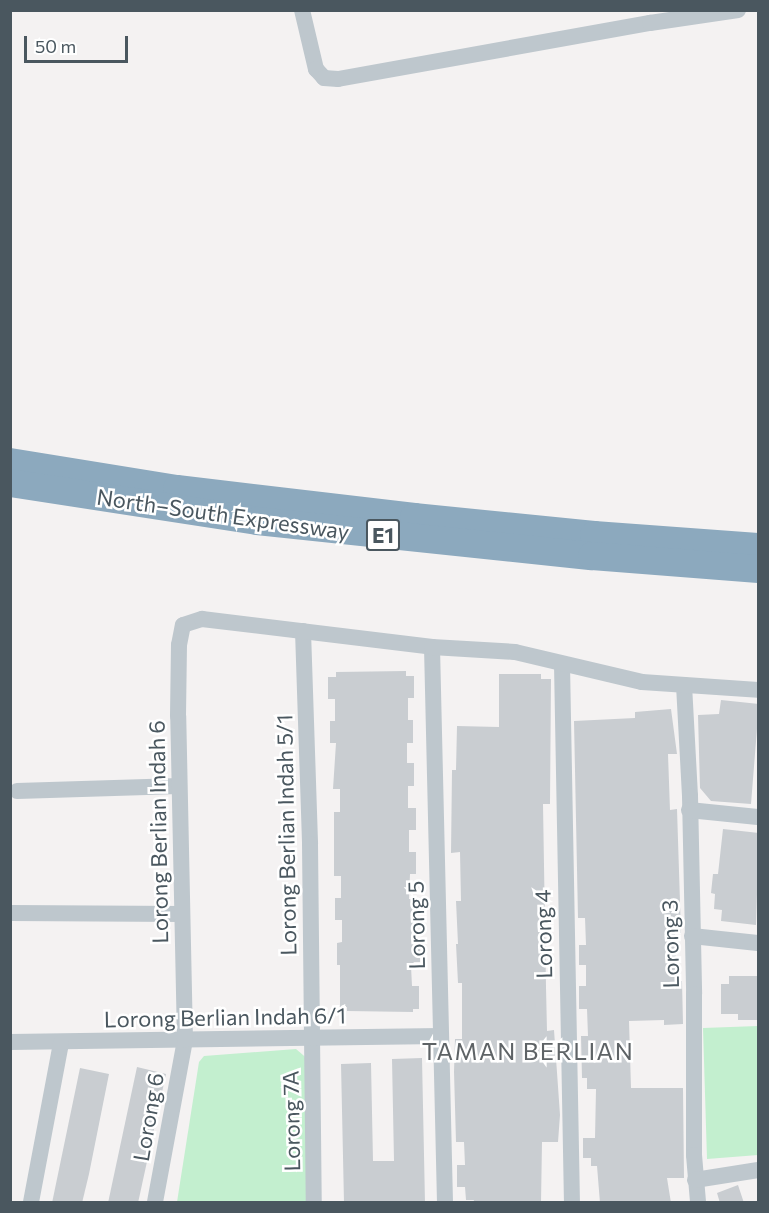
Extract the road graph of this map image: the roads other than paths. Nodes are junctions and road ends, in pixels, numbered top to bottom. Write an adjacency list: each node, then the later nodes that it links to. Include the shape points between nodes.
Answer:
1 (302, 10): 2 (street, via 316,69 324,78 338,79 650,22)
2 (738, 10)
3 (10, 462): 5 (highway, North–South Expressway / E1, via 177,489 414,517)
4 (10, 483): 6 (highway, North–South Expressway / E1, via 257,521)
5 (759, 547)
6 (759, 569)
7 (303, 631): 8 (street); 12 (street, Lorong Berlian Indah 6, via 202,619 183,625 179,645); 21 (street, Lorong Berlian Indah 5/1)
8 (432, 647): 9 (street, via 515,652); 20 (street, Lorong 5)
9 (562, 664): 10 (street, via 642,682); 31 (street, Lorong 4)
10 (684, 685): 11 (street); 14 (street, Lorong 3)
11 (759, 690)
12 (179, 786): 13 (street); 17 (street, Lorong Berlian Indah 6)
13 (17, 791)
14 (689, 810): 15 (street); 18 (street, Lorong 3)
15 (759, 817)
16 (10, 914): 17 (street)
17 (181, 914): 22 (street, Lorong Berlian Indah 6)
18 (692, 936): 19 (street); 26 (street, Lorong 3)
19 (759, 943)
20 (441, 1036): 21 (street, Lorong Berlian Indah 6/1); 30 (street, Lorong 5)
21 (312, 1038): 22 (street, Lorong Berlian Indah 6/1); 29 (street, Lorong 7A)
22 (185, 1040): 24 (street, Lorong Berlian Indah 6/1); 28 (street, Lorong 6)
23 (10, 1042): 24 (street, Lorong Berlian Indah 6/1)
24 (61, 1042): 27 (street)
25 (759, 1170): 26 (street)
26 (696, 1180): 32 (street, Lorong 3)
27 (31, 1203)
28 (155, 1203)
29 (314, 1203)
30 (445, 1203)
31 (572, 1203)
32 (698, 1203)

